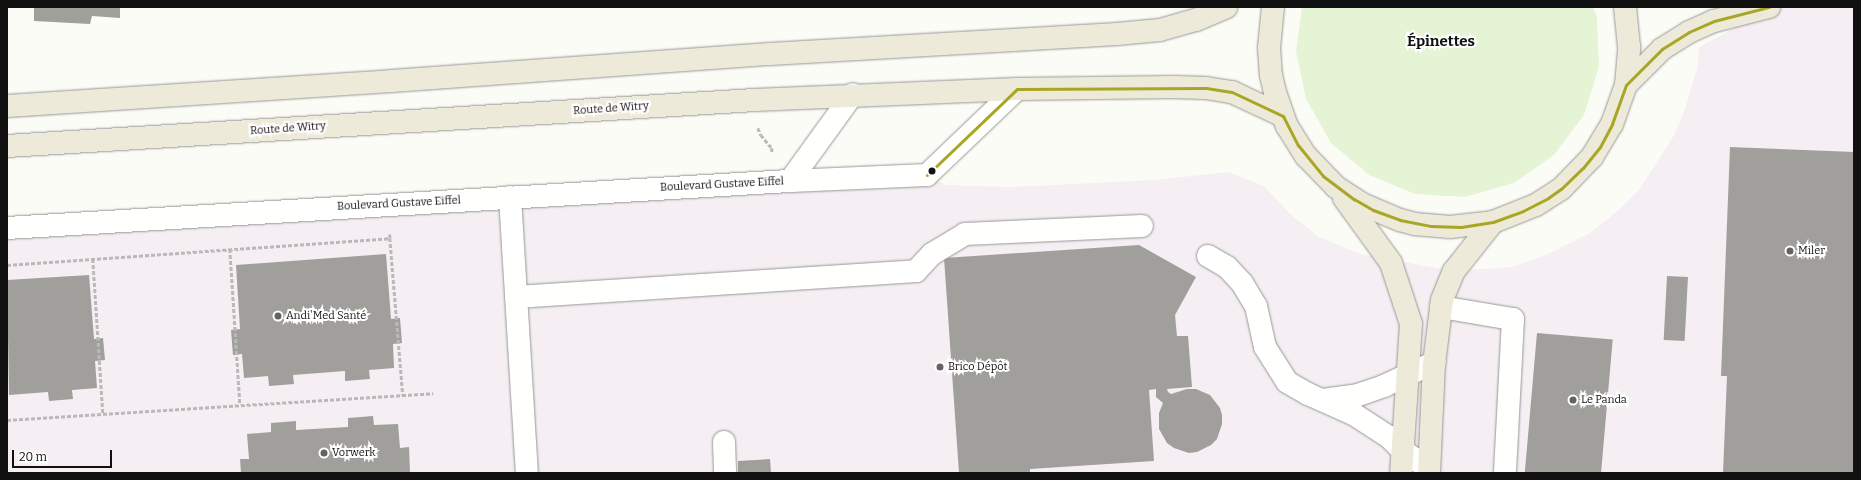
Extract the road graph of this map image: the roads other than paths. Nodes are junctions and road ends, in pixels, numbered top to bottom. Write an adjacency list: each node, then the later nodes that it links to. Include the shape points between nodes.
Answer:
1 (1226, 7): 8 (main road, via 1196,20 1160,30 1117,34 762,54)
2 (1273, 7): 9 (main road, via 1269,60)
3 (1625, 7): 5 (main road, via 1629,47)
4 (1769, 7): 5 (main road, via 1714,21 1689,32 1662,49)
5 (1626, 85): 14 (main road, via 1612,124 1600,147 1583,168 1561,189 1536,205)
6 (1017, 89): 7 (main road, Route de Witry); 9 (main road, Route de Witry, via 1206,88 1232,92); 11 (street, Boulevard Gustave Eiffel, via 927,176)
7 (853, 94): 10 (main road, Route de Witry); 11 (street, Boulevard Gustave Eiffel)
8 (7, 106)
9 (1283, 116): 12 (main road, via 1306,156)
10 (7, 146)
11 (790, 181): 13 (street, Boulevard Gustave Eiffel)
12 (1336, 187): 14 (main road, via 1373,210 1415,224 1461,227); 21 (main road, via 1391,263 1411,324)
13 (510, 197): 16 (street, Boulevard Gustave Eiffel); 18 (street)
14 (1493, 222): 19 (main road, via 1454,271)
15 (1142, 226): 18 (street, via 965,234 932,254 916,270)
16 (7, 228)
17 (1208, 256): 22 (street, via 1227,267 1242,283 1256,306 1265,347 1287,382)
18 (516, 297): 26 (street)
19 (1441, 307): 20 (main road); 29 (street, via 1513,319)
20 (1435, 362): 21 (street); 25 (main road)
21 (1408, 375): 22 (street, via 1358,396); 24 (main road)
22 (1323, 400): 24 (street, via 1355,415 1389,437)
23 (724, 442): 27 (street)
24 (1402, 450): 25 (street); 28 (main road)
25 (1429, 471)
26 (527, 473)
27 (725, 473)
28 (1401, 473)
29 (1505, 473)

